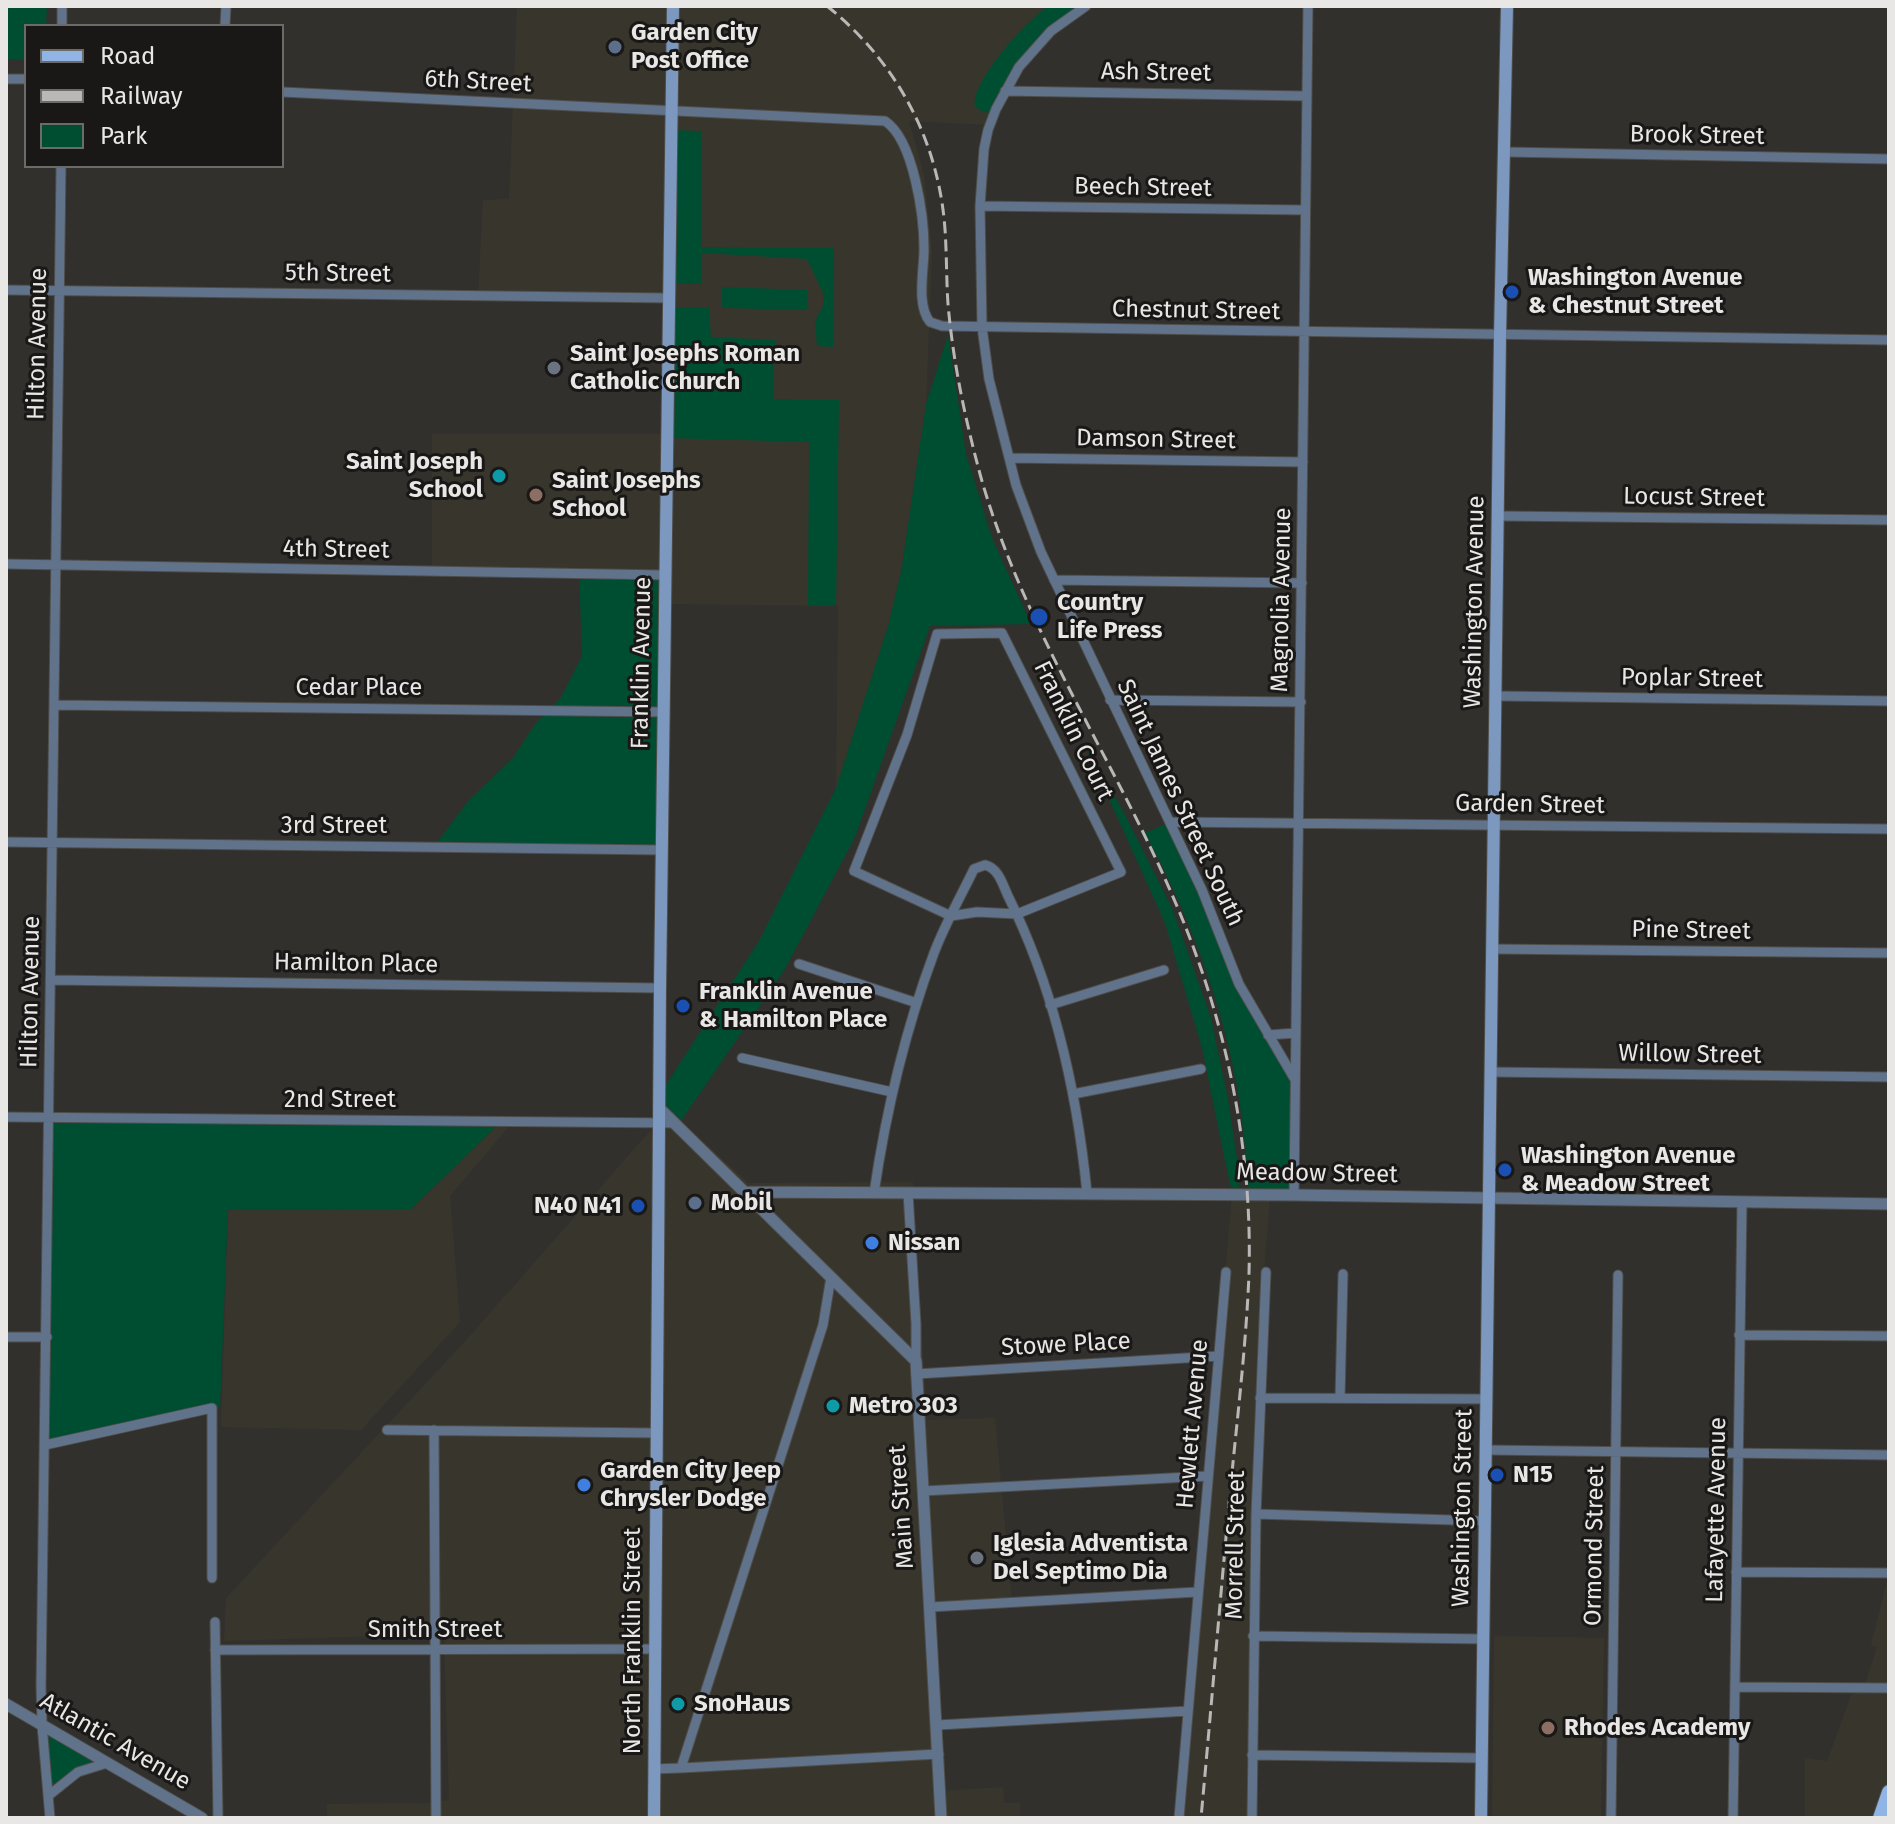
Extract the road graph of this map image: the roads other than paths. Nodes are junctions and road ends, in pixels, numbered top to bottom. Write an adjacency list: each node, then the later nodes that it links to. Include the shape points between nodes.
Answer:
1 (673, 6): 8 (main road, Franklin Avenue)
2 (1086, 6): 5 (street, Saint James Street South, via 1051,31)
3 (1308, 6): 7 (street, Magnolia Avenue)
4 (1507, 6): 9 (main road, Washington Avenue)
5 (1005, 91): 7 (street, Ash Street); 12 (street, Saint James Street South, via 984,149)
6 (284, 92): 8 (street, 6th Street)
7 (1307, 96): 13 (street, Magnolia Avenue)
8 (672, 111): 16 (main road, Franklin Avenue); 17 (street, Chestnut Street, via 888,123 900,139 920,202 927,319 938,326)
9 (1505, 152): 10 (street, Brook Street); 19 (main road, Washington Avenue)
10 (1889, 159)
11 (61, 168): 15 (street, Hilton Avenue)
12 (980, 206): 13 (street, Beech Street); 17 (street, Saint James Street South)
13 (1305, 210): 18 (street, Magnolia Avenue)
14 (6, 290): 15 (street, 5th Street)
15 (59, 291): 16 (street, 5th Street); 26 (street, Hilton Avenue)
16 (669, 298): 27 (main road, Franklin Avenue)
17 (982, 327): 18 (street, Chestnut Street); 21 (street, Saint James Street South)
18 (1305, 333): 19 (street, Chestnut Street); 22 (street, Magnolia Avenue)
19 (1500, 336): 20 (street, Chestnut Street); 23 (main road, Washington Avenue)
20 (1889, 340)
21 (1009, 458): 22 (street, Damson Street); 28 (street, Saint James Street South)
22 (1303, 462): 29 (street, Magnolia Avenue)
23 (1498, 516): 24 (street, Locust Street); 30 (main road, Washington Avenue)
24 (1889, 520)
25 (6, 564): 26 (street, 4th Street)
26 (56, 565): 27 (street, 4th Street); 34 (street, Hilton Avenue)
27 (665, 575): 35 (main road, Franklin Avenue)
28 (1054, 580): 29 (street); 31 (street, Saint James Street South)
29 (1302, 583): 33 (street, Magnolia Avenue)
30 (1496, 696): 32 (street, Poplar Street); 38 (main road, Washington Avenue)
31 (1110, 700): 33 (street); 36 (street, Saint James Street South)
32 (1889, 701)
33 (1301, 702): 37 (street, Magnolia Avenue)
34 (54, 705): 35 (street, Cedar Place); 41 (street, Hilton Avenue)
35 (664, 712): 42 (main road, Franklin Avenue)
36 (1170, 822): 37 (street, Garden Street); 54 (street, Saint James Street South, via 1239,984)
37 (1299, 823): 38 (street, Garden Street); 53 (street, Magnolia Avenue)
38 (1494, 825): 39 (street, Garden Street); 45 (main road, Washington Avenue)
39 (1889, 829)
40 (6, 842): 41 (street, 3rd Street)
41 (52, 843): 42 (street, 3rd Street); 49 (street, Hilton Avenue)
42 (662, 850): 50 (main road, Franklin Avenue)
43 (1017, 914): 44 (street); 44 (street, via 995,871 981,865 974,869); 44 (street, Franklin Court, via 1121,872 1002,633 937,634 907,735 854,871); 52 (street)
44 (951, 916): 51 (street)
45 (1492, 949): 46 (street, Pine Street); 57 (main road, Washington Avenue)
46 (1889, 953)
47 (799, 964): 51 (street)
48 (1164, 970): 52 (street)
49 (51, 980): 50 (street, Hamilton Place); 64 (street, Hilton Avenue)
50 (660, 988): 62 (main road, Franklin Avenue)
51 (917, 1003): 60 (street)
52 (1050, 1005): 61 (street)
53 (1296, 1033): 54 (street); 59 (street, Magnolia Avenue)
54 (1268, 1035): 59 (street, Saint James Street South)
55 (742, 1058): 60 (street)
56 (1201, 1069): 61 (street)
57 (1491, 1072): 58 (street, Willow Street); 72 (main road, Washington Avenue)
58 (1889, 1077)
59 (1296, 1081): 71 (street, Magnolia Avenue)
60 (892, 1092): 68 (street)
61 (1073, 1094): 70 (street)
62 (659, 1108): 65 (main road, Franklin Avenue); 66 (street)
63 (6, 1117): 64 (street, 2nd Street)
64 (49, 1118): 65 (street, 2nd Street); 84 (street, Hilton Avenue)
65 (659, 1123): 66 (street, 2nd Street); 80 (main road, Franklin Avenue)
66 (674, 1123): 67 (street)
67 (744, 1192): 68 (street, Meadow Street); 79 (street)
68 (874, 1193): 69 (street, Meadow Street)
69 (908, 1193): 70 (street, Meadow Street); 86 (street)
70 (1087, 1193): 71 (street, Meadow Street)
71 (1294, 1195): 72 (street, Meadow Street)
72 (1489, 1200): 73 (street, Meadow Street); 90 (main road, Washington Street)
73 (1742, 1202): 74 (street, Meadow Street); 81 (street, Lafayette Avenue)
74 (1889, 1204)
75 (1226, 1272): 85 (street, Hewlett Avenue)
76 (1266, 1272): 88 (street, Morrell Street)
77 (1343, 1274): 89 (street)
78 (1618, 1275): 96 (street, Ormond Street)
79 (831, 1277): 86 (street); 124 (street, via 815,1350)
80 (657, 1321): 93 (main road, North Franklin Street)
81 (1739, 1335): 82 (street); 97 (street, Lafayette Avenue)
82 (1889, 1336)
83 (6, 1337): 84 (street)
84 (47, 1337): 94 (street, Hilton Avenue)
85 (1219, 1356): 87 (street, Stowe Place); 99 (street, Hewlett Avenue)
86 (916, 1361): 87 (street, Main Street)
87 (916, 1374): 100 (street, Main Street)
88 (1260, 1398): 89 (street); 101 (street, Morrell Street)
89 (1340, 1398): 90 (street)
90 (1487, 1399): 95 (main road, Washington Street)
91 (387, 1430): 92 (street)
92 (434, 1430): 93 (street); 113 (street)
93 (656, 1433): 111 (main road, North Franklin Street)
94 (45, 1445): 105 (street, via 212,1408); 118 (street, Hilton Avenue)
95 (1486, 1450): 96 (street); 102 (main road, Washington Street)
96 (1616, 1451): 97 (street); 137 (street, Ormond Street)
97 (1737, 1453): 98 (street); 103 (street, Lafayette Avenue)
98 (1889, 1455)
99 (1208, 1476): 100 (street); 106 (street, Hewlett Avenue)
100 (923, 1491): 107 (street, Main Street)
101 (1256, 1514): 102 (street); 109 (street, Morrell Street)
102 (1485, 1521): 110 (main road, Washington Street)
103 (1736, 1572): 104 (street); 114 (street, Lafayette Avenue)
104 (1889, 1573)
105 (212, 1578)
106 (1197, 1592): 107 (street); 117 (street, Hewlett Avenue)
107 (931, 1607): 119 (street, Main Street)
108 (215, 1622): 112 (street)
109 (1253, 1636): 110 (street); 121 (street, Morrell Street)
110 (1484, 1639): 122 (main road, Washington Street)
111 (654, 1649): 113 (street, Smith Street); 125 (main road, North Franklin Street)
112 (215, 1650): 113 (street, Smith Street); 130 (street)
113 (435, 1650): 131 (street)
114 (1735, 1687): 115 (street); 138 (street, Lafayette Avenue)
115 (1889, 1688)
116 (6, 1704): 118 (street, Atlantic Avenue)
117 (1188, 1711): 119 (street); 134 (street, Hewlett Avenue)
118 (42, 1725): 123 (street, Atlantic Avenue); 127 (street, Hilton Avenue)
119 (938, 1725): 120 (street, Main Street)
120 (939, 1754): 124 (street); 133 (street, Main Street)
121 (1252, 1755): 122 (street); 135 (street, Morrell Street)
122 (1482, 1758): 136 (main road, Washington Street)
123 (107, 1763): 127 (street, via 78,1772); 129 (street, Atlantic Avenue)
124 (681, 1768): 125 (street)
125 (654, 1769): 132 (main road, North Franklin Street)
126 (1889, 1792): 139 (main road)
127 (48, 1796): 128 (street, Hilton Avenue)
128 (50, 1818)
129 (202, 1818)
130 (218, 1818)
131 (436, 1818)
132 (654, 1818)
133 (941, 1818)
134 (1179, 1818)
135 (1252, 1818)
136 (1481, 1818)
137 (1611, 1818)
138 (1733, 1818)
139 (1880, 1818)

